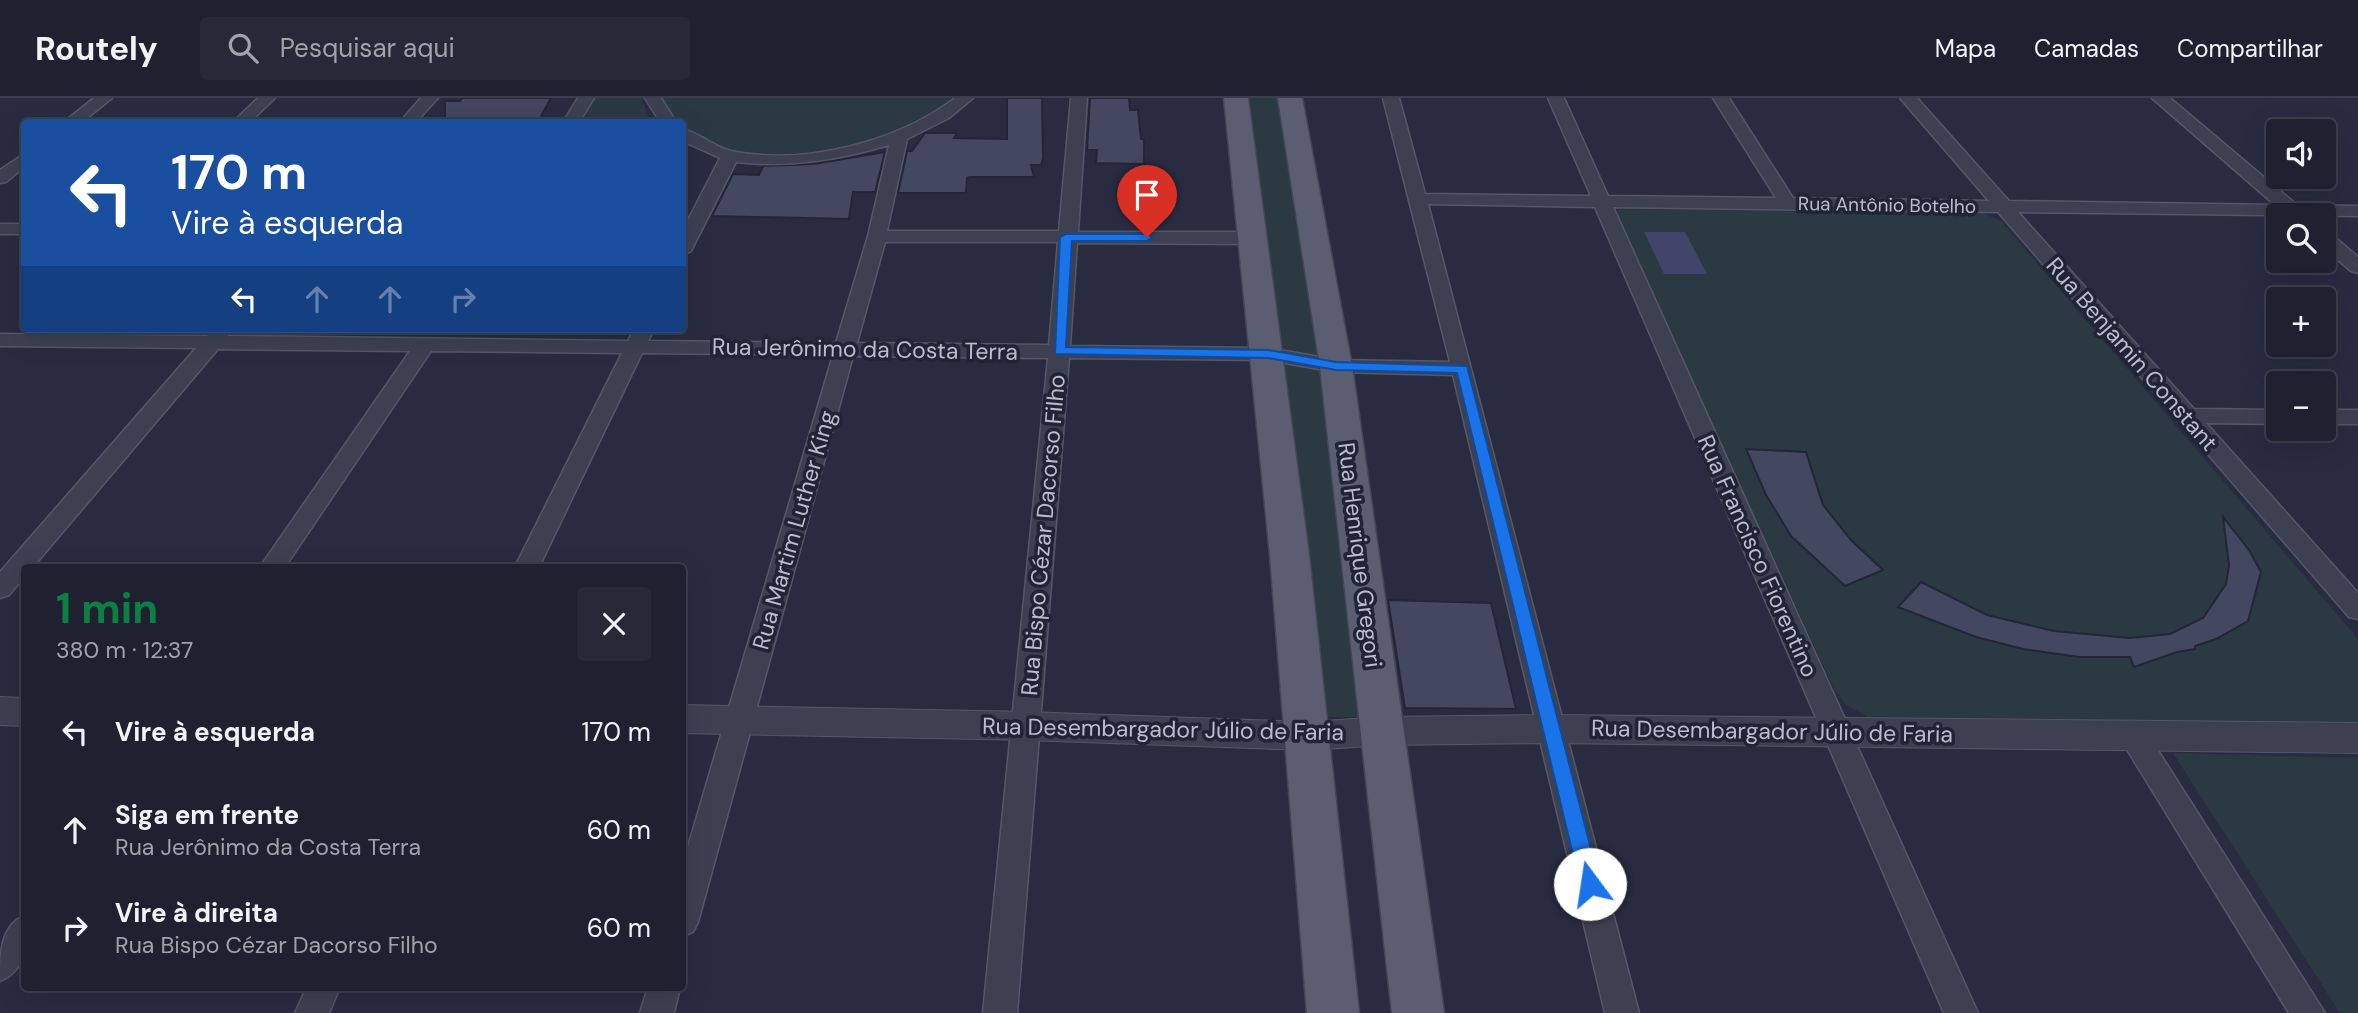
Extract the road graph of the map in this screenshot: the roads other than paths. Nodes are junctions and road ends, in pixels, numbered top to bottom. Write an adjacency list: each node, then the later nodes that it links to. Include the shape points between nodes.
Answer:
1 (104, 98): 15 (street)
2 (267, 98): 16 (street)
3 (430, 98): 17 (street)
4 (586, 98): 18 (street)
5 (653, 98): 19 (street)
6 (965, 98): 21 (street)
7 (1079, 98): 36 (street, Rua Bispo Cézar Dacorso Filho)
8 (1236, 98): 38 (main road)
9 (1290, 98): 48 (main road, Rua Henrique Gregori)
10 (1391, 98): 25 (street)
11 (1556, 98): 26 (street, Rua Francisco Fiorentino)
12 (1721, 98): 28 (street)
13 (1908, 98): 29 (street, Rua Benjamin Constant)
14 (2160, 98): 27 (street)
15 (76, 119)
16 (243, 119)
17 (411, 119)
18 (573, 119)
19 (666, 119)
20 (686, 136): 22 (street)
21 (899, 138): 22 (street, via 878,146 811,156); 35 (street, Rua Martim Luther King)
22 (730, 156): 37 (street)
23 (21, 161): 24 (street)
24 (0, 178)
25 (1416, 199): 26 (street, Rua Antônio Botelho); 49 (street)
26 (1602, 201): 28 (street, Rua Antônio Botelho); 67 (street, Rua Francisco Fiorentino)
27 (2283, 203)
28 (1788, 204): 29 (street, Rua Antônio Botelho)
29 (2001, 206): 31 (street, Rua Antônio Botelho); 50 (street, Rua Benjamin Constant)
30 (2358, 211): 32 (street, Rua Antônio Botelho)
31 (2266, 212)
32 (2336, 212)
33 (0, 229): 34 (street)
34 (21, 229)
35 (877, 236): 36 (street); 45 (street, Rua Martim Luther King)
36 (1066, 237): 38 (street); 46 (street, Rua Bispo Cézar Dacorso Filho)
37 (686, 238)
38 (1254, 238): 47 (main road)
39 (2336, 248): 40 (street)
40 (2358, 267)
41 (219, 335): 43 (street, Rua Jerônimo da Costa Terra); 44 (street, Rua Jerônimo da Costa Terra); 54 (street)
42 (640, 338): 44 (street, Rua Jerônimo da Costa Terra); 45 (street, Rua Jerônimo da Costa Terra); 56 (street)
43 (2, 342)
44 (424, 346): 55 (street)
45 (845, 348): 46 (street, Rua Jerônimo da Costa Terra); 63 (street, Rua Martim Luther King)
46 (1059, 351): 47 (street, Rua Jerônimo da Costa Terra); 64 (street, Rua Bispo Cézar Dacorso Filho)
47 (1268, 354): 48 (street, Rua Jerônimo da Costa Terra); 69 (main road)
48 (1336, 366): 49 (street, Rua Jerônimo da Costa Terra); 66 (main road, Rua Henrique Gregori)
49 (1462, 369): 65 (street)
50 (2186, 416): 51 (street); 59 (street, Rua Benjamin Constant)
51 (2266, 416)
52 (2336, 417): 53 (street)
53 (2358, 417)
54 (22, 564)
55 (274, 564)
56 (528, 564)
57 (21, 565): 58 (street)
58 (0, 589)
59 (2358, 610)
60 (0, 711): 61 (street)
61 (21, 712)
62 (686, 719): 63 (street, Rua Desembargador Júlio de Faria)
63 (740, 720): 64 (street, Rua Desembargador Júlio de Faria); 71 (street, Rua Martim Luther King)
64 (1026, 726): 69 (street, Rua Desembargador Júlio de Faria); 78 (street, Rua Bispo Cézar Dacorso Filho)
65 (1552, 729): 66 (street, Rua Desembargador Júlio de Faria); 67 (street, Rua Desembargador Júlio de Faria); 81 (street)
66 (1384, 731): 69 (street, Rua Desembargador Júlio de Faria); 80 (main road, Rua Henrique Gregori)
67 (1834, 731): 68 (street, Rua Desembargador Júlio de Faria); 82 (street, Rua Francisco Fiorentino)
68 (2133, 735): 70 (street, Rua Desembargador Júlio de Faria); 83 (street)
69 (1309, 736): 79 (main road)
70 (2358, 738)
71 (686, 908)
72 (21, 934): 73 (street)
73 (0, 966)
74 (322, 991): 76 (street)
75 (663, 991): 77 (street)
76 (312, 1013)
77 (657, 1013)
78 (999, 1013)
79 (1333, 1013)
80 (1418, 1013)
81 (1622, 1013)
82 (1961, 1013)
83 (2308, 1013)

